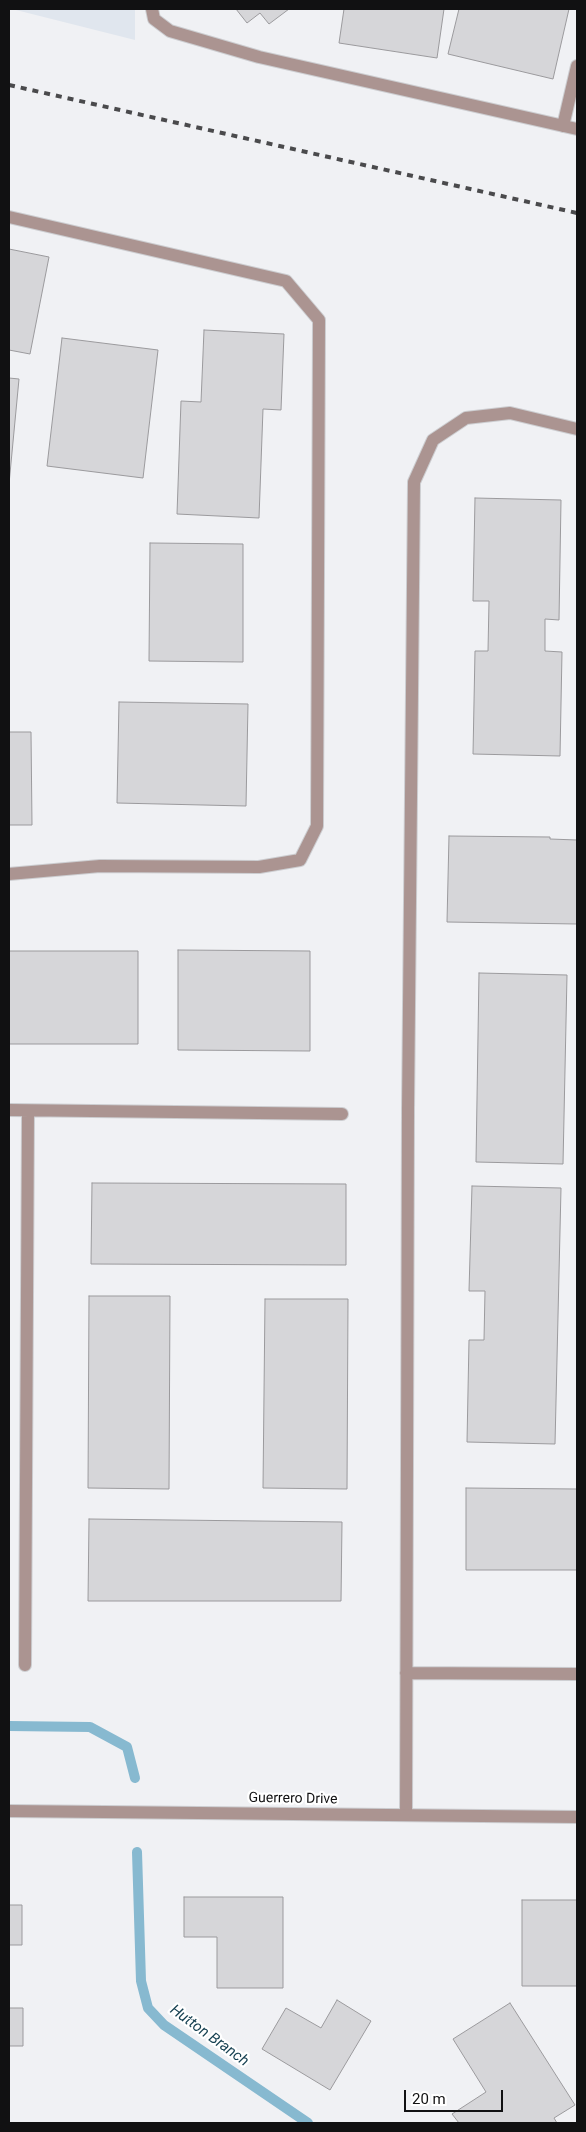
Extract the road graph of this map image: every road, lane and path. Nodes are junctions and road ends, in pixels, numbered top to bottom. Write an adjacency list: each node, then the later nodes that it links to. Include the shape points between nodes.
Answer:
1 (152, 9): 3 (street, via 154,19 170,31 259,57)
2 (577, 66): 3 (street)
3 (563, 126): 4 (street)
4 (577, 129)
5 (9, 217): 7 (street, via 286,281 319,320 317,826 300,860 259,867 100,866)
6 (577, 429): 12 (street, via 510,413 466,418 433,440 414,482)
7 (9, 874)
8 (9, 1110): 9 (street)
9 (28, 1110): 10 (street); 11 (street)
10 (342, 1114)
11 (25, 1665)
12 (406, 1673): 13 (street); 15 (street)
13 (577, 1674)
14 (9, 1811): 15 (street, Guerrero Drive)
15 (406, 1815): 16 (street, Guerrero Drive)
16 (577, 1817)

